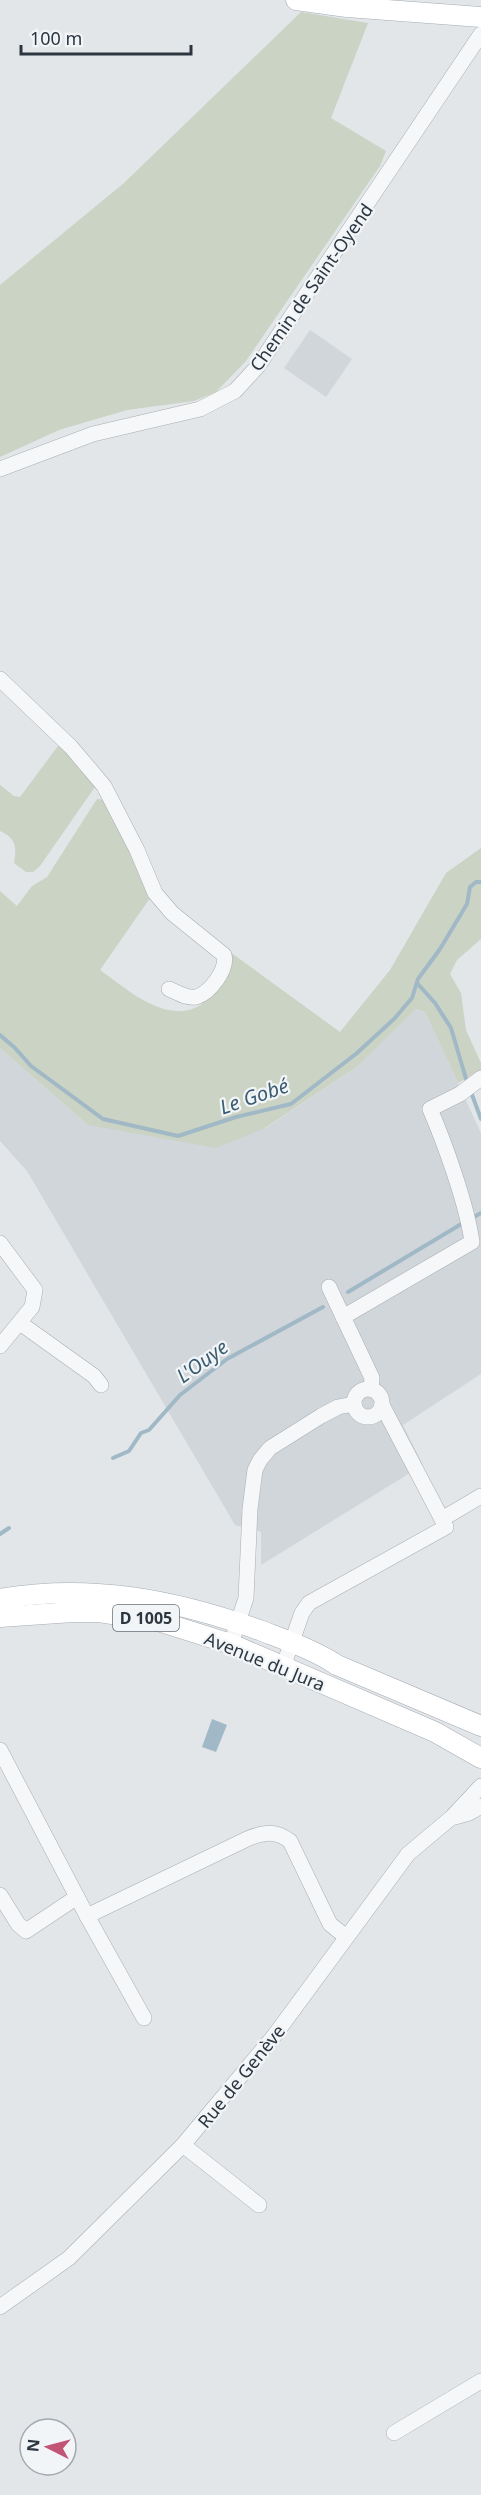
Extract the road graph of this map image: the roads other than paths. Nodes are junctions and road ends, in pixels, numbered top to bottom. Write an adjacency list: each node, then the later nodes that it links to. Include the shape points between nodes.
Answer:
1 (296, 0): 2 (main road)
2 (481, 17)
3 (481, 34): 4 (street, Chemin de Saint-Oyend, via 386,179 244,382 224,398 200,409 93,434)
4 (0, 469)
5 (0, 679): 6 (street, via 71,747 104,786 155,893 172,913 224,955 224,968 211,986 197,996)
6 (168, 988)
7 (478, 1081): 10 (street, via 430,1109 472,1242)
8 (0, 1243): 11 (street, via 35,1290 33,1307)
9 (329, 1287): 10 (street)
10 (343, 1317): 14 (street, via 372,1378)
11 (20, 1323): 12 (street); 13 (street)
12 (0, 1346)
13 (101, 1385)
14 (371, 1389): 15 (street, via 357,1393); 16 (street, via 381,1396)
15 (354, 1404): 16 (street, via 356,1411 366,1418 378,1414); 21 (street, via 321,1416 270,1448 260,1460 250,1509 247,1590)
16 (382, 1405): 18 (street)
17 (481, 1496): 18 (street)
18 (444, 1523): 22 (street, via 309,1604)
19 (0, 1599): 21 (main road, Avenue du Jura / D 1005, via 44,1593 103,1593 161,1601)
20 (0, 1617): 23 (main road, Avenue du Jura / D 1005, via 73,1612 132,1616)
21 (239, 1623): 22 (main road, Avenue du Jura / D 1005); 23 (street)
22 (292, 1642): 24 (street); 25 (main road, Avenue du Jura / D 1005)
23 (231, 1644): 24 (main road, Avenue du Jura / D 1005)
24 (283, 1667): 27 (main road, Avenue du Jura / D 1005, via 435,1732)
25 (481, 1726)
26 (0, 1750): 32 (street)
27 (481, 1758)
28 (481, 1786): 30 (street, Rue de Genève)
29 (481, 1806): 30 (street, Rue de Genève)
30 (452, 1817): 34 (street, Rue de Genève, via 408,1854)
31 (0, 1895): 32 (street, via 26,1931)
32 (77, 1897): 33 (street)
33 (87, 1916): 34 (street, via 247,1839 271,1832 290,1841 330,1924); 35 (street)
34 (346, 1937): 36 (street, Rue de Genève, via 264,2049)
35 (144, 2018)
36 (183, 2145): 37 (street); 38 (street, Rue de Genève, via 69,2258)
37 (259, 2205)
38 (0, 2307)
39 (481, 2380): 40 (street)
40 (394, 2433)

